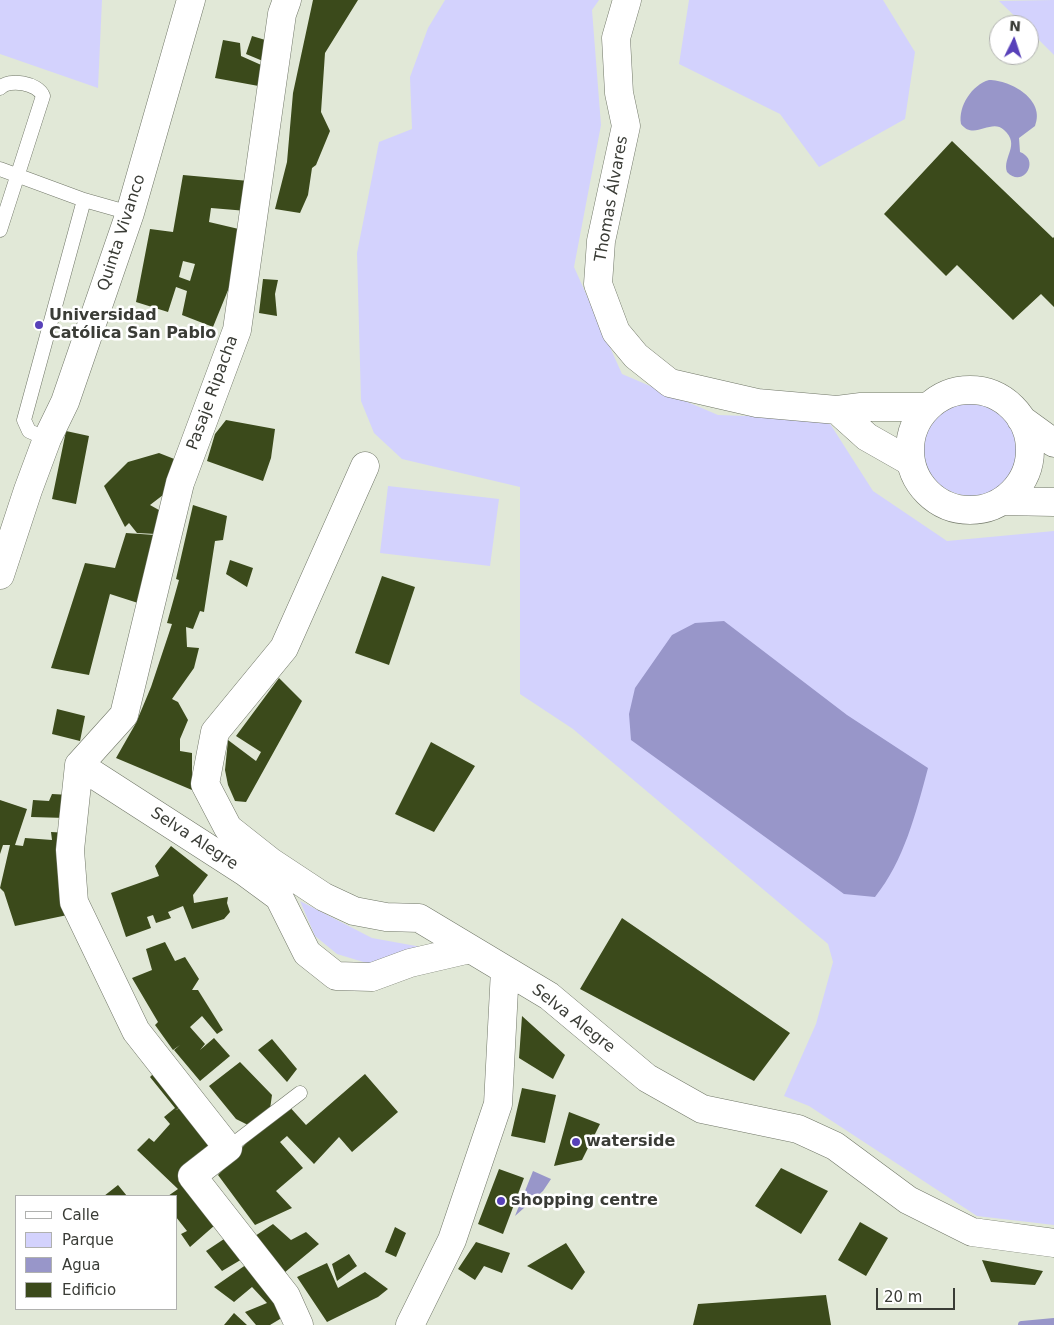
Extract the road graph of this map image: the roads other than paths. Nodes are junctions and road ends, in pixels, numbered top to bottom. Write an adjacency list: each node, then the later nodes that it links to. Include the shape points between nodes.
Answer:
1 (191, 0): 8 (street, Quinta Vivanco)
2 (287, 0): 20 (street, Pasaje Ripacha, via 282,14 237,330 180,484 124,715)
3 (627, 0): 11 (street, Thomas Álvares, via 616,38 619,93 626,126 601,240 598,284 616,332 636,356 670,383 757,403)
4 (0, 88): 6 (lane, via 13,82 38,89 42,96)
5 (0, 169): 6 (lane)
6 (19, 175): 7 (lane); 9 (lane)
7 (84, 200): 8 (lane); 13 (lane, via 24,420 29,431)
8 (130, 213): 13 (street, Quinta Vivanco, via 65,402)
9 (0, 230)
10 (927, 407): 11 (street, Thomas Álvares); 12 (street, via 954,392 973,391 992,395 1008,404); 15 (street, via 914,428)
11 (837, 410): 15 (street, via 867,437)
12 (1021, 418): 14 (street); 17 (street, via 1028,436 1030,455 1026,473 1016,489)
13 (47, 439): 19 (street, Quinta Vivanco)
14 (1054, 443)
15 (910, 462): 17 (street, via 926,491 946,505 970,510 987,508)
16 (365, 466): 21 (street, via 284,648 215,732 206,784 228,828)
17 (1002, 501): 18 (street)
18 (1054, 502)
19 (0, 575)
20 (78, 764): 22 (street, Selva Alegre); 26 (street, via 70,850 74,902 136,1031)
21 (270, 862): 22 (street, Selva Alegre); 23 (street, Selva Alegre, via 324,897 354,911 386,917 419,918)
22 (245, 872): 23 (street, via 279,897 307,953 336,976 372,977 410,963)
23 (470, 949): 24 (street, Selva Alegre)
24 (505, 970): 27 (street, Selva Alegre, via 549,996 647,1078 702,1108 798,1129 828,1142 908,1200 972,1232); 29 (street, via 498,1104 452,1240)
25 (300, 1093): 26 (lane)
26 (228, 1148): 28 (street, via 192,1176 286,1296)
27 (1054, 1243)
28 (299, 1325)
29 (410, 1325)

